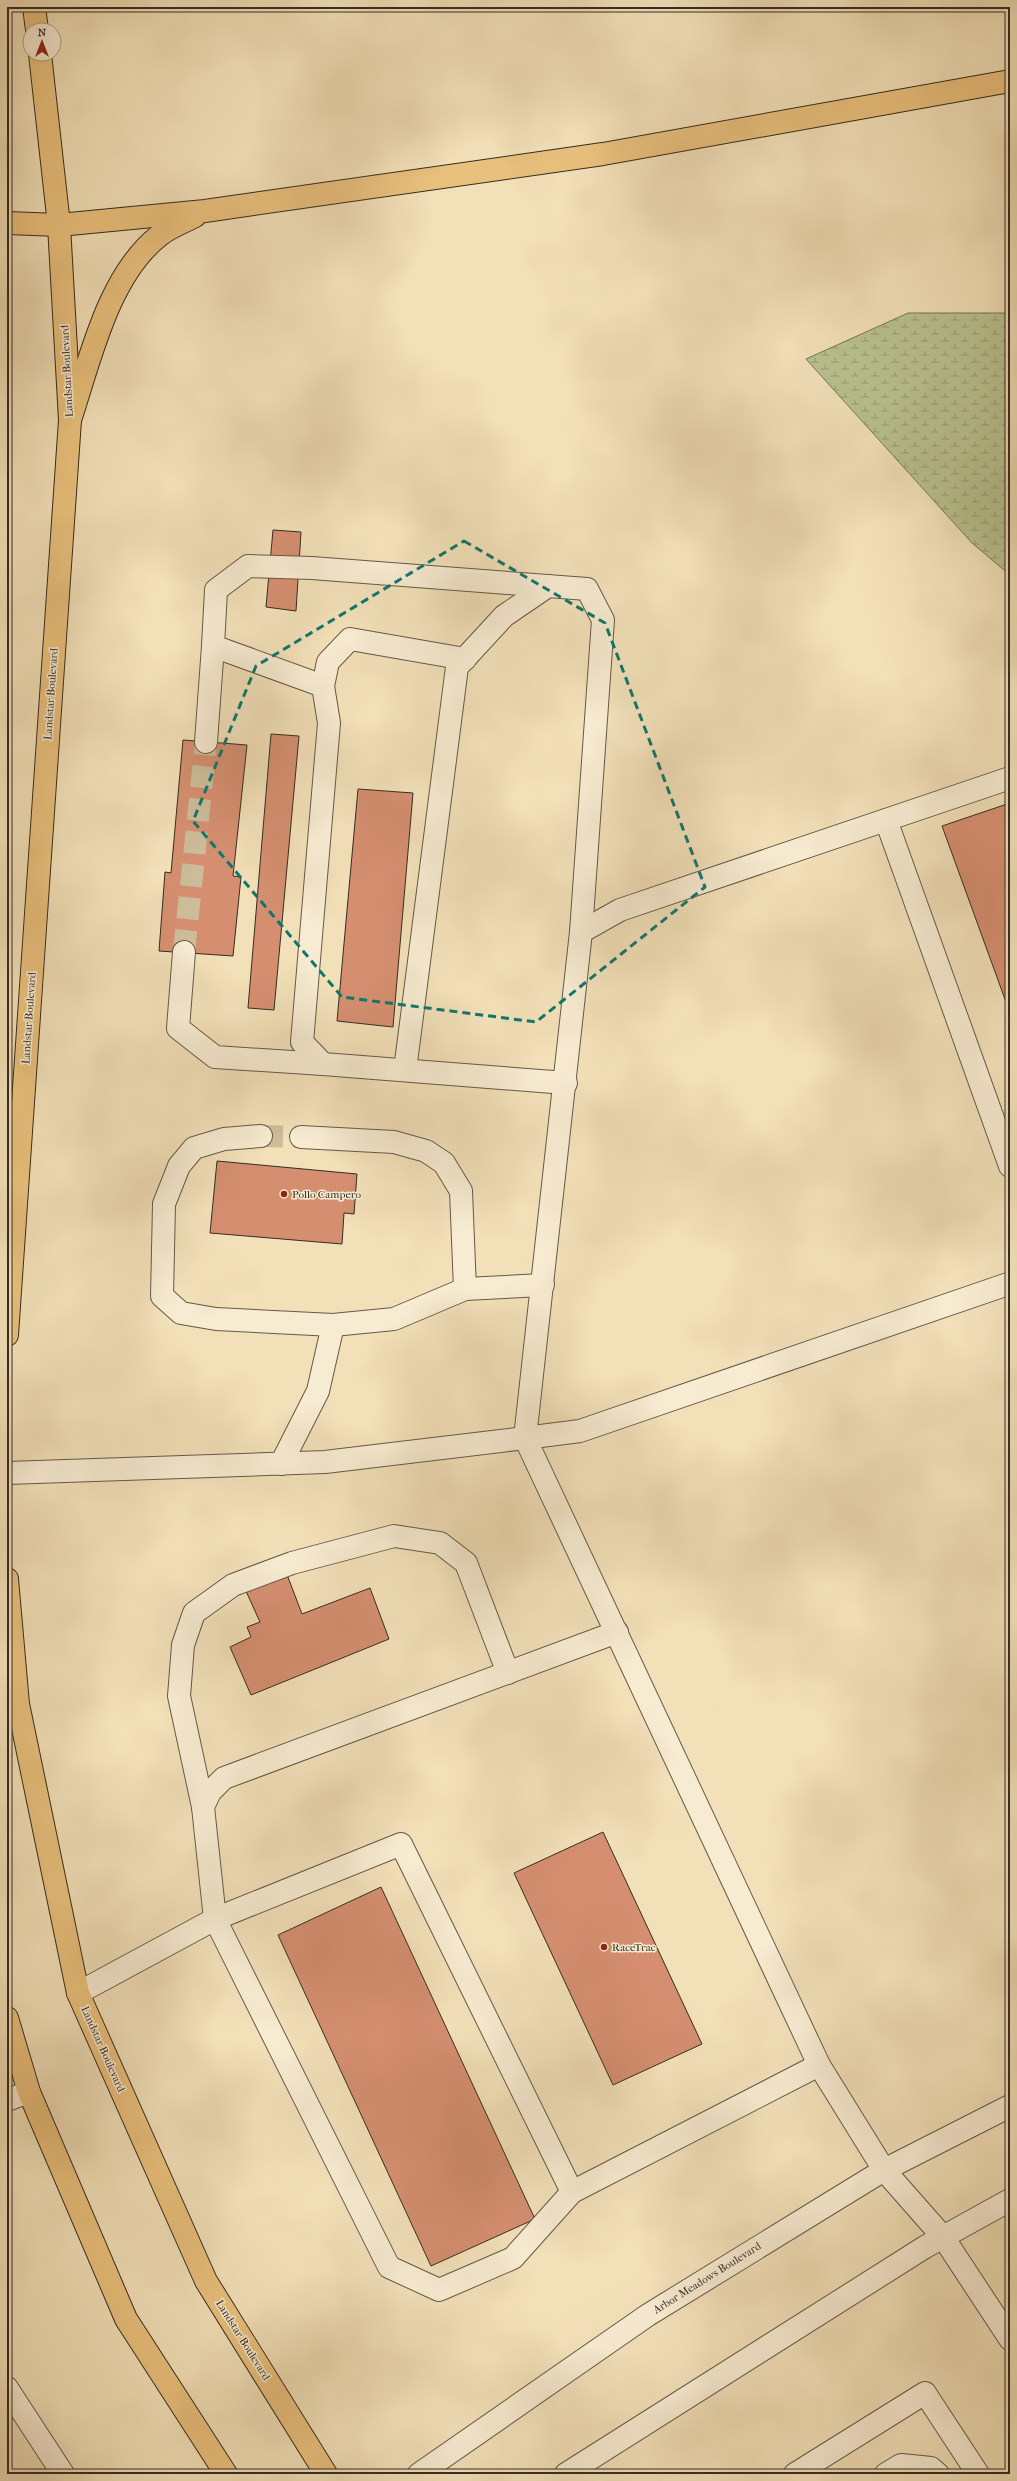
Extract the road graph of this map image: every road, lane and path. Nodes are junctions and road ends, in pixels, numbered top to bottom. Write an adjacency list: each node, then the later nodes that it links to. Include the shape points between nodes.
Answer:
1 (34, 7): 2 (main road)
2 (36, 22)
3 (41, 62): 7 (main road, Landstar Boulevard)
4 (1010, 81): 5 (main road, via 603,154)
5 (205, 211): 7 (main road); 8 (main road, via 160,234 128,269 104,317)
6 (7, 223): 7 (main road)
7 (59, 225): 8 (main road, Landstar Boulevard)
8 (70, 420): 28 (main road, Landstar Boulevard)
9 (548, 586): 10 (street, via 248,566 216,590); 11 (street, via 504,616); 16 (street, via 587,590 603,620)
10 (213, 646): 12 (street); 13 (street)
11 (465, 659): 12 (street, via 350,639 328,662); 19 (street, via 457,667)
12 (322, 686): 18 (street, via 329,723 302,1042)
13 (206, 742)
14 (1010, 778): 15 (street)
15 (886, 820): 16 (street, via 620,910); 23 (street)
16 (581, 932): 20 (street)
17 (184, 952): 18 (street, via 178,1028 215,1057)
18 (323, 1064): 19 (street)
19 (405, 1070): 20 (street)
20 (566, 1083): 25 (street)
21 (261, 1136): 27 (street, via 224,1139 194,1148 179,1166 164,1204 162,1296 181,1313 216,1319)
22 (301, 1137): 26 (street, via 394,1142 426,1151 444,1163 461,1191)
23 (1010, 1166)
24 (1009, 1282): 29 (street, via 580,1431)
25 (543, 1285): 26 (street); 29 (street)
26 (465, 1289): 27 (street, via 394,1319)
27 (333, 1325): 30 (street, via 318,1391)
28 (7, 1335)
29 (526, 1438): 30 (street, via 325,1462); 33 (street)
30 (281, 1464): 31 (street)
31 (7, 1473)
32 (7, 1579): 37 (main road, Landstar Boulevard, via 18,1704)
33 (617, 1632): 34 (street); 39 (street)
34 (508, 1673): 35 (street, via 224,1778 210,1792); 35 (street, via 466,1563 440,1543 394,1536 292,1563 233,1585 194,1613 183,1645 179,1696)
35 (204, 1806): 36 (street)
36 (215, 1919): 37 (street); 44 (street, via 401,1844); 44 (street, via 389,2267 439,2290 513,2258)
37 (78, 1993): 51 (main road, Landstar Boulevard, via 206,2281)
38 (7, 2018): 40 (main road)
39 (819, 2065): 43 (street); 44 (street)
40 (29, 2092): 41 (street); 50 (main road, via 126,2319)
41 (7, 2100)
42 (1010, 2106): 43 (street, Arbor Meadows Boulevard)
43 (884, 2170): 46 (street); 52 (street, Arbor Meadows Boulevard, via 648,2316)
44 (572, 2192)
45 (1010, 2200): 46 (street)
46 (943, 2237): 47 (street); 53 (street)
47 (1010, 2339)
48 (7, 2388): 49 (street)
49 (63, 2474)
50 (226, 2474)
51 (326, 2474)
52 (419, 2474)
53 (566, 2474)
54 (795, 2474): 57 (street, via 925,2393)
55 (886, 2474): 56 (street, via 901,2464 931,2468)
56 (938, 2474)
57 (978, 2474)

